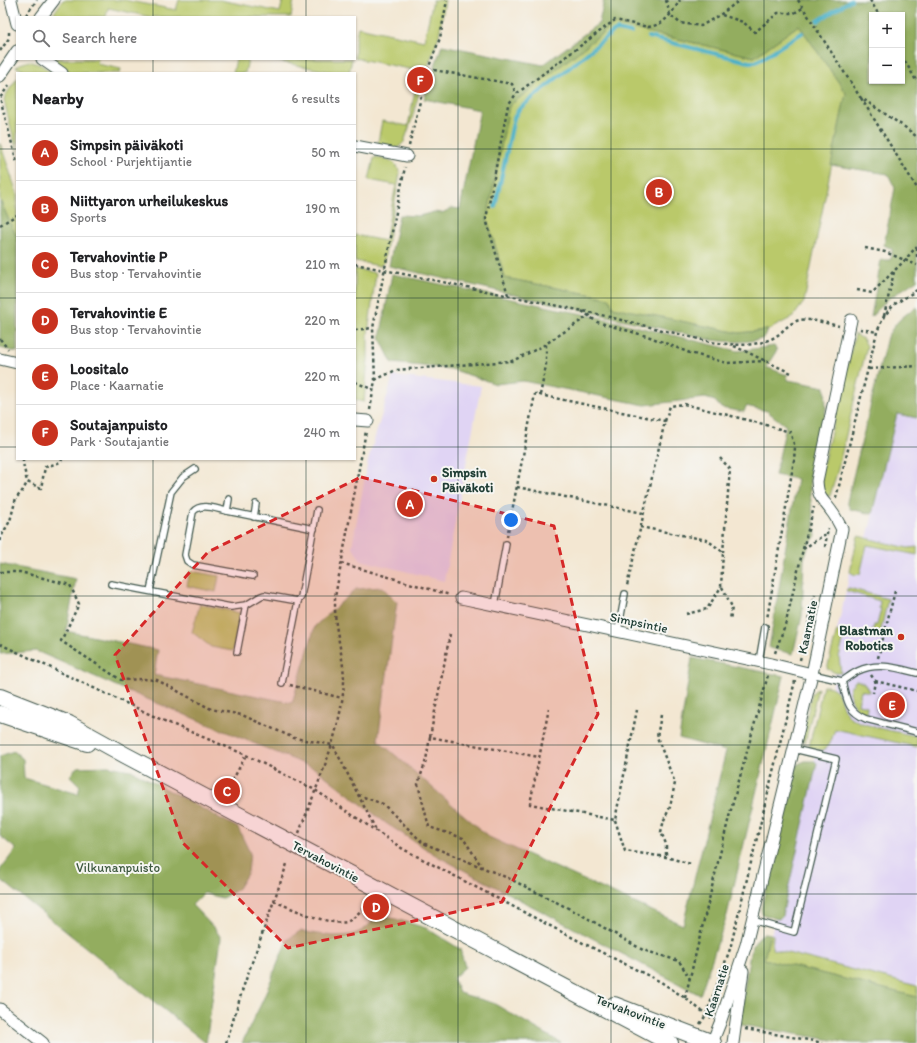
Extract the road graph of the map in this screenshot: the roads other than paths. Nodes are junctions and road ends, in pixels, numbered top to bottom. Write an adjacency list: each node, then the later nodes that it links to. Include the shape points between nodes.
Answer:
1 (11, 0): 4 (street)
2 (54, 0): 3 (street)
3 (42, 16)
4 (15, 28)
5 (16, 52): 8 (street)
6 (43, 60): 7 (street)
7 (61, 72)
8 (0, 76)
9 (356, 146): 10 (street)
10 (407, 156)
11 (850, 324): 37 (street, Kaarnatie, via 817,481 820,498 842,529)
12 (0, 359): 13 (street)
13 (16, 363)
14 (356, 420): 15 (street)
15 (368, 421)
16 (195, 469): 26 (lane, via 183,477 172,492)
17 (229, 499): 20 (lane)
18 (256, 504): 21 (lane)
19 (317, 510): 22 (lane)
20 (227, 511): 21 (lane); 24 (lane, via 201,506 196,508 193,512 185,555 187,561 193,565)
21 (254, 517): 22 (lane)
22 (314, 529): 29 (lane, via 301,597)
23 (506, 544): 31 (lane)
24 (253, 576)
25 (111, 584): 26 (lane)
26 (150, 591): 30 (lane, via 231,608)
27 (625, 594): 33 (lane)
28 (460, 598): 31 (street, Simpsintie)
29 (298, 601): 30 (lane, via 264,595); 39 (lane)
30 (246, 605): 34 (lane)
31 (495, 605): 33 (street, Simpsintie)
32 (765, 627): 35 (lane)
33 (618, 631): 35 (street, Simpsintie)
34 (237, 652)
35 (759, 661): 37 (street, Simpsintie)
36 (917, 673): 38 (lane, via 889,666 876,666 858,671)
37 (812, 674): 38 (lane); 43 (street, Kaarnatie)
38 (842, 682): 42 (lane, via 852,712 866,719)
39 (282, 683)
40 (0, 697): 44 (main road, Tervahovintie, via 69,724)
41 (0, 714): 44 (main road, Tervahovintie)
42 (917, 732)
43 (794, 749): 45 (street, Kaarnatie); 45 (lane, via 836,759 796,925 794,932)
44 (125, 755): 47 (main road, Tervahovintie)
45 (752, 920): 46 (street, Kaarnatie)
46 (746, 944): 51 (street, Kaarnatie); 52 (street, Kaarnatie)
47 (548, 979): 50 (main road, Tervahovintie); 51 (main road, Tervahovintie)
48 (0, 1009): 49 (street)
49 (43, 1043)
50 (670, 1043)
51 (713, 1043)
52 (733, 1043)

